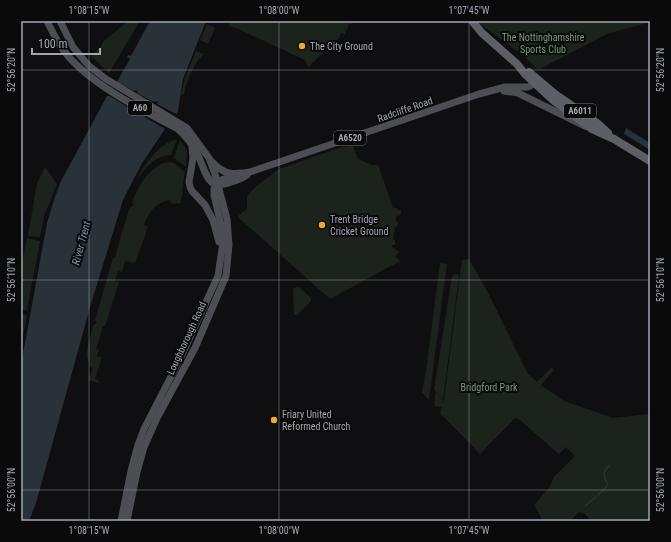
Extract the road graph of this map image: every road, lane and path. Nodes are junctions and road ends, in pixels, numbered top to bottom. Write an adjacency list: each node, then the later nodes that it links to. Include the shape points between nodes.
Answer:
1 (56, 21): 4 (main road, via 54,27)
2 (60, 21): 6 (main road, A60, via 73,47)
3 (472, 21): 5 (highway, A6011, via 517,64 524,67)
4 (48, 25): 6 (main road, A60, via 65,52 85,73)
5 (535, 81): 7 (main road, Radcliffe Road / A6520, via 528,87); 7 (main road, via 526,79); 11 (highway, Radcliffe Road / A6011, via 562,107); 12 (highway, Radcliffe Road / A6011, via 597,123)
6 (104, 82): 9 (main road, A60)
7 (517, 87): 8 (main road, Radcliffe Road / A6520)
8 (498, 90): 11 (main road, Radcliffe Road / A6520, via 518,93); 16 (main road, Radcliffe Road / A6520, via 479,94)
9 (179, 126): 10 (main road, A60); 13 (main road, A60)
10 (187, 128): 14 (main road, A6520)
11 (592, 129): 12 (highway, Radcliffe Road / A6011)
12 (614, 139): 15 (highway, Radcliffe Road / A6011)
13 (192, 146): 18 (main road, via 208,177); 19 (main road, Loughborough Road, via 190,187 213,220)
14 (209, 158): 17 (main road, Radcliffe Road / A6520, via 223,171); 18 (main road)
15 (650, 162)
16 (250, 172): 17 (main road, Radcliffe Road / A6520); 18 (main road, Radcliffe Road / A6520, via 243,177)
17 (239, 174): 18 (main road, Radcliffe Road / A6520)
18 (219, 182): 19 (main road, Loughborough Road, via 213,191 224,242); 21 (main road, Loughborough Road, via 228,237 226,276 195,348 144,447)
19 (222, 249): 20 (main road, Loughborough Road, via 220,268 214,286 138,445)
20 (121, 521)
21 (127, 521)

